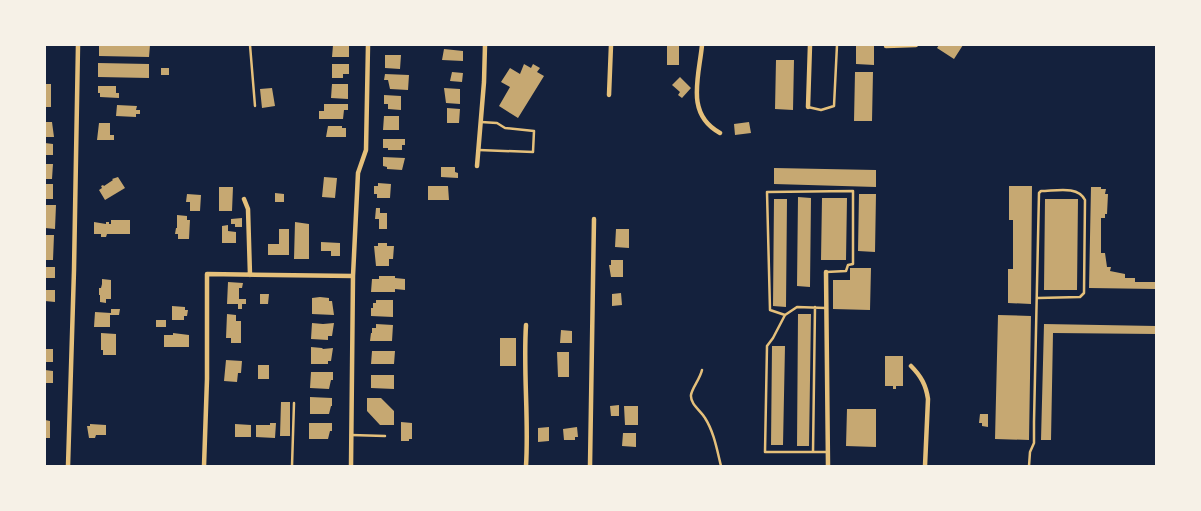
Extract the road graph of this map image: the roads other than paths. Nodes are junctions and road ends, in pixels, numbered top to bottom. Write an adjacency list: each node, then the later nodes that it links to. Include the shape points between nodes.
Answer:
1 (78, 45): 35 (street)
2 (250, 45): 12 (lane)
3 (368, 45): 22 (street, via 366,150 358,173)
4 (485, 45): 14 (street)
5 (611, 45): 11 (street)
6 (702, 45): 15 (street, via 696,95 699,111 706,123)
7 (810, 45): 13 (street)
8 (837, 45): 13 (lane, via 834,106 821,110)
9 (916, 45): 10 (street)
10 (886, 46)
11 (609, 95)
12 (255, 106)
13 (808, 107)
14 (480, 122): 16 (street); 16 (lane, via 534,132 533,152)
15 (720, 133)
16 (478, 150): 17 (street)
17 (477, 166)
18 (244, 199): 21 (street, via 248,209)
19 (594, 220): 40 (street)
20 (826, 272): 25 (street); 26 (lane, via 846,271 848,265 853,264 853,191 768,192 770,310)
21 (250, 275): 22 (street); 36 (street, via 207,274)
22 (353, 276): 31 (street)
23 (1038, 298): 23 (lane, via 1040,193 1076,191 1085,200 1084,293 1080,297); 44 (lane, via 1034,443)
24 (816, 307): 25 (lane); 26 (lane, via 797,307); 33 (lane)
25 (826, 308): 34 (street)
26 (785, 315): 33 (lane, via 766,346 765,452)
27 (526, 325): 39 (street)
28 (911, 366): 43 (street, via 927,390)
29 (702, 370): 41 (lane, via 691,394 692,400 711,430)
30 (294, 403): 37 (lane)
31 (351, 435): 32 (lane); 38 (street)
32 (385, 436)
33 (814, 452): 34 (lane)
34 (828, 452): 42 (street)
35 (68, 466)
36 (204, 466)
37 (292, 466)
38 (351, 466)
39 (526, 466)
40 (590, 466)
41 (721, 466)
42 (828, 466)
43 (925, 466)
44 (1029, 466)

